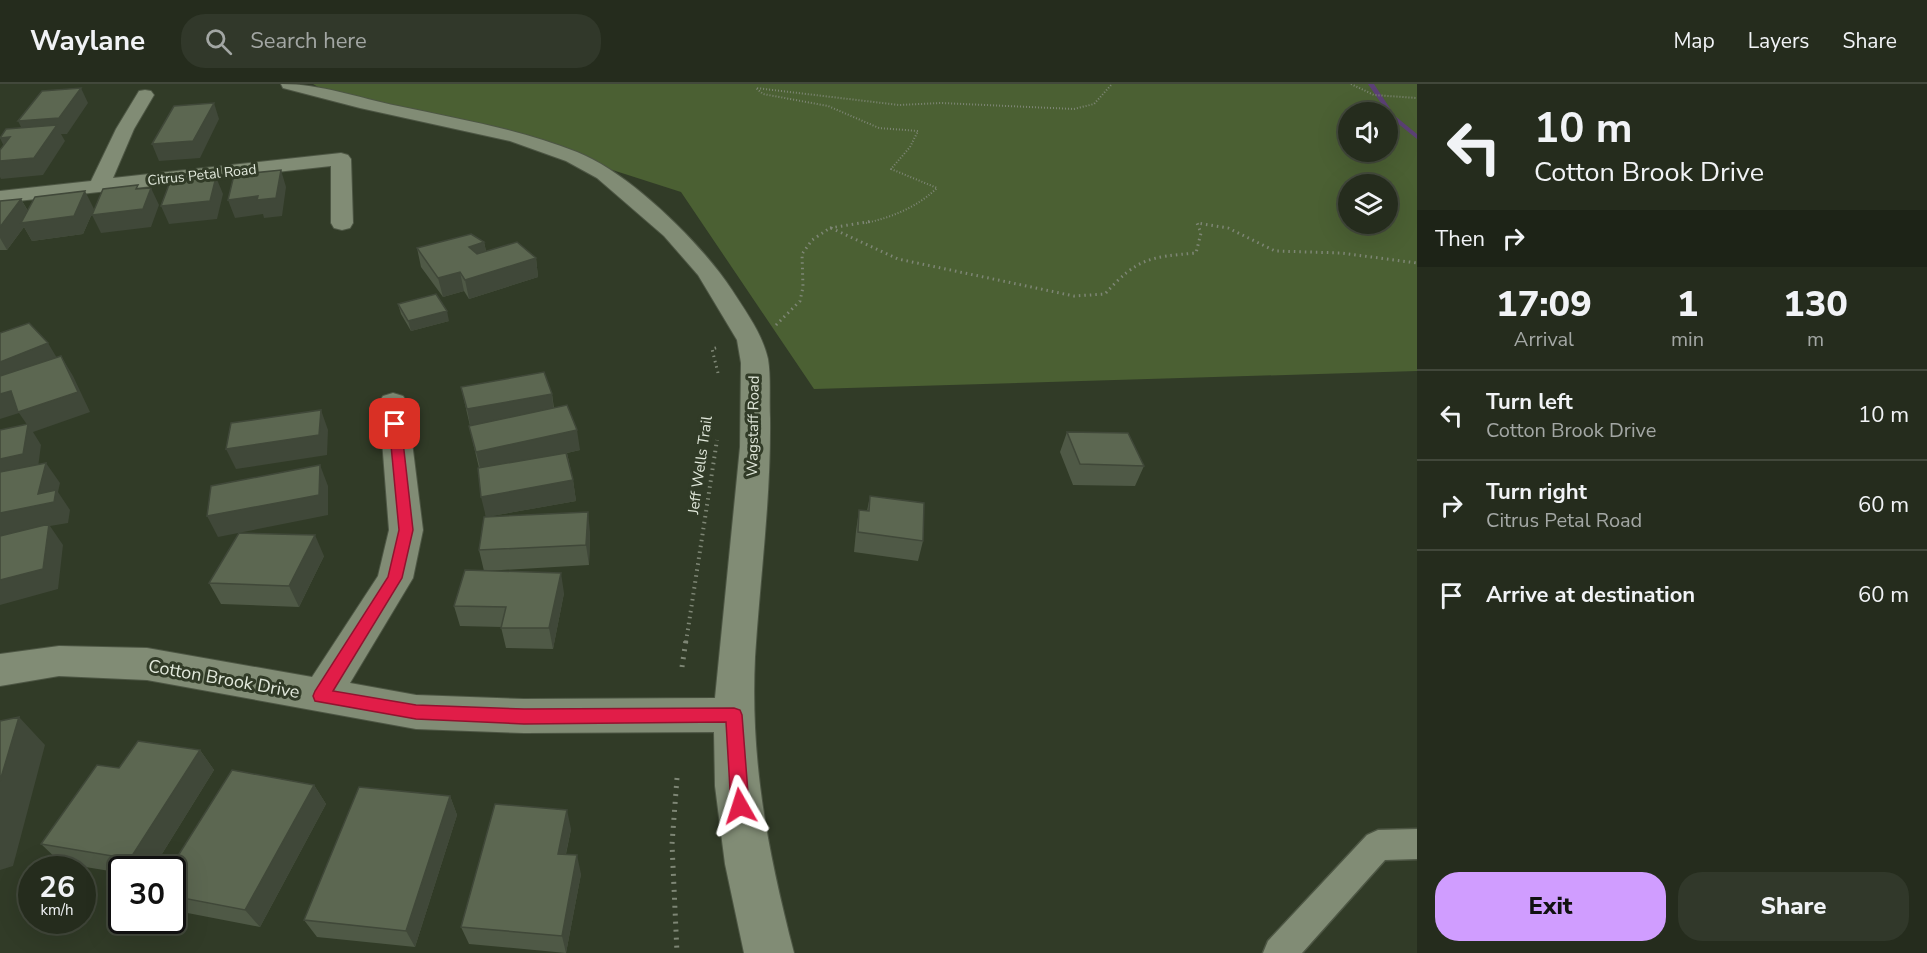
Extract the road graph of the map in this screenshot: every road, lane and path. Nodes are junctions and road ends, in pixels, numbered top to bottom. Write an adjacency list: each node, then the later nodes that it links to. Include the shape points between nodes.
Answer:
1 (290, 84): 11 (street, Wagstaff Road, via 515,137 573,157 604,174 672,231 708,272)
2 (1112, 84): 9 (path, via 1094,104 1074,109 899,105 756,88 763,94 828,106 879,128 918,131 891,169 937,188 929,198 875,221)
3 (1351, 84): 5 (path, via 1360,92)
4 (145, 95): 6 (street)
5 (1417, 98)
6 (99, 186): 7 (street, Citrus Petal Road); 8 (street, Citrus Petal Road, via 341,159)
7 (0, 197)
8 (342, 223)
9 (830, 228): 10 (path, via 898,259 1074,296 1105,294 1122,274 1145,258 1196,253 1201,233 1197,223 1228,228 1275,251 1341,253); 11 (path, via 812,240 802,254 804,292 798,306 778,324)
10 (1417, 263)
11 (750, 340): 12 (path, via 712,349); 18 (street, Wagstaff Road, via 755,447)
12 (719, 381)
13 (393, 402): 17 (street, via 406,530 395,578)
14 (719, 432): 15 (path, Jeff Wells Trail)
15 (682, 667)
16 (0, 670): 17 (street, Cotton Brook Drive, via 59,662 147,664)
17 (321, 696): 18 (street, Cotton Brook Drive, via 428,712 524,717)
18 (734, 715): 22 (street, Wagstaff Road, via 737,786 748,864)
19 (677, 778): 21 (path, via 670,860)
20 (1417, 844): 23 (lane, via 1378,845)
21 (677, 953)
22 (769, 953)
23 (1280, 953)

